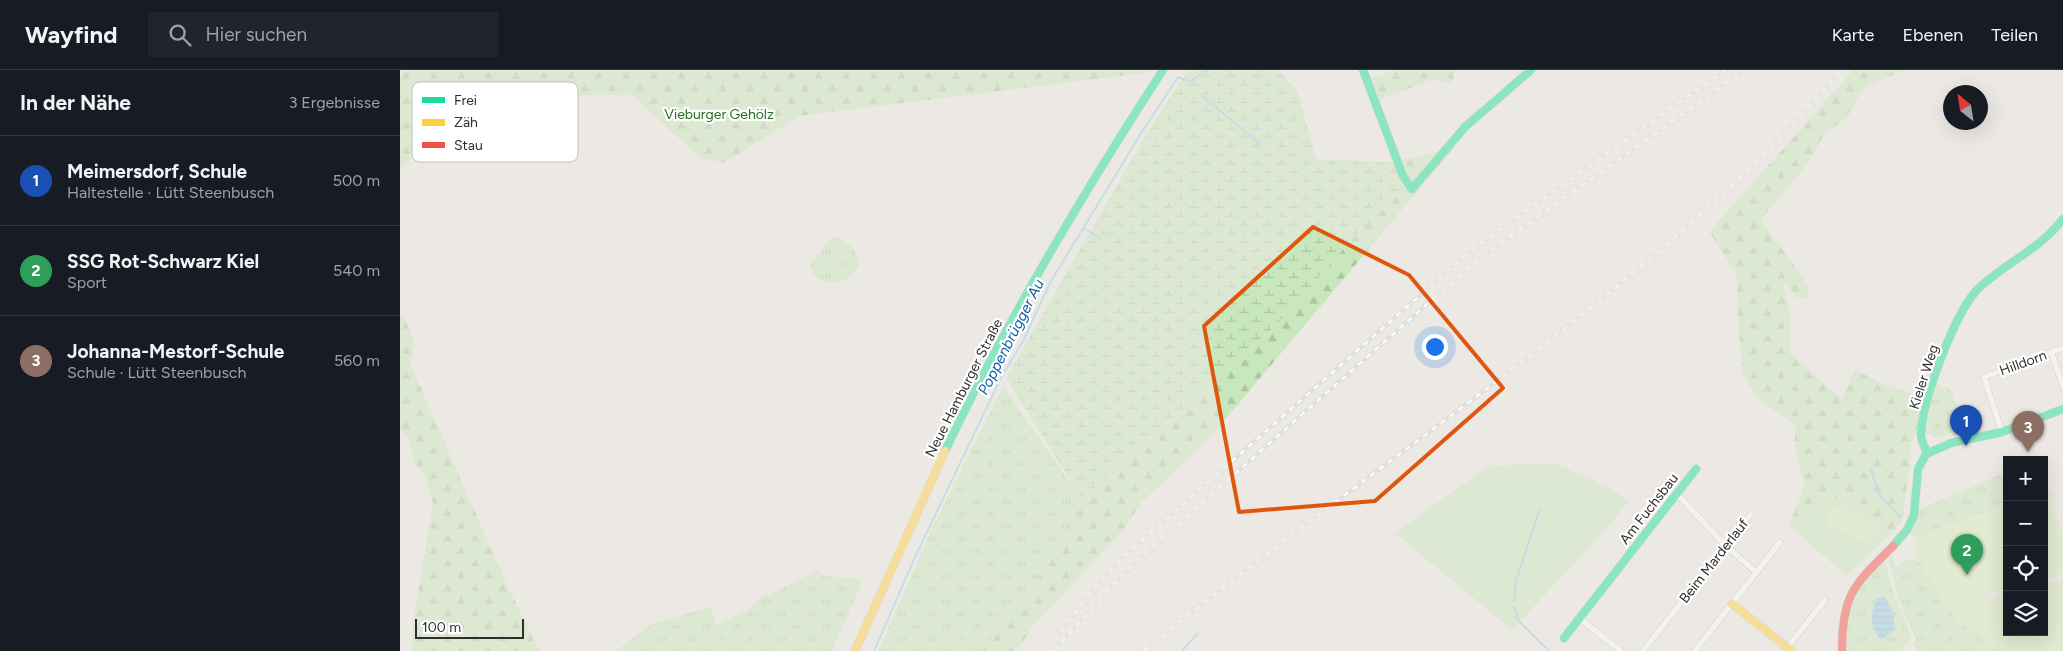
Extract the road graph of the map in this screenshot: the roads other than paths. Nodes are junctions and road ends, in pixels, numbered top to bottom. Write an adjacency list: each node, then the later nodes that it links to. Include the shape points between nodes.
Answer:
1 (1163, 70): 22 (street, Neue Hamburger Straße, via 1030,288 928,486)
2 (1363, 70): 3 (street, via 1403,176 1412,188 1465,128)
3 (1531, 70)
4 (2063, 220): 10 (street, Kieler Weg, via 2054,234 1990,279 1969,298 1956,320 1928,399 1921,435)
5 (2063, 348): 6 (street, Hilldorn)
6 (2050, 352): 7 (street); 9 (street, Hilldorn, via 1984,377)
7 (2063, 386)
8 (2063, 409): 9 (street)
9 (2002, 432): 10 (street, via 1942,446)
10 (1927, 453): 26 (street, via 1919,462 1912,522 1849,594 1843,613)
11 (1696, 469): 12 (street, Am Fuchsbau)
12 (1676, 494): 15 (street); 19 (street, Am Fuchsbau)
13 (1751, 514): 15 (street, Beim Marderlauf)
14 (1780, 542): 16 (street)
15 (1726, 546): 16 (street); 24 (street, Beim Marderlauf)
16 (1757, 573): 18 (street)
17 (1826, 600): 21 (street)
18 (1732, 604): 21 (street); 25 (street)
19 (1579, 618): 20 (street, Am Fuchsbau); 23 (street)
20 (1564, 638)
21 (1789, 649)
22 (855, 651)
23 (1621, 651)
24 (1643, 651)
25 (1695, 651)
26 (1842, 651)

